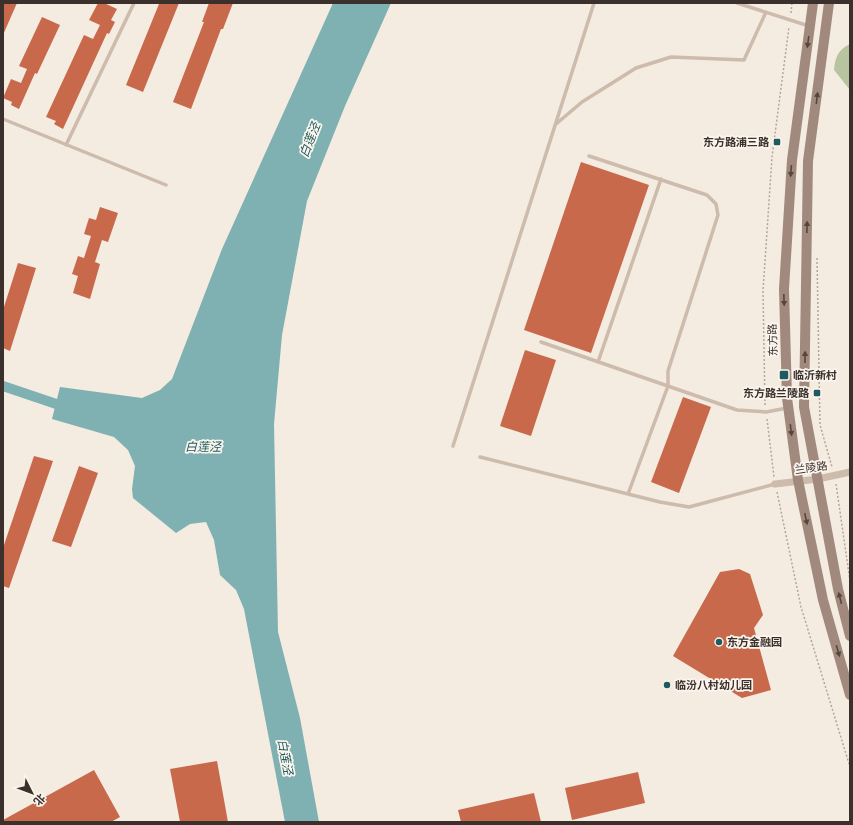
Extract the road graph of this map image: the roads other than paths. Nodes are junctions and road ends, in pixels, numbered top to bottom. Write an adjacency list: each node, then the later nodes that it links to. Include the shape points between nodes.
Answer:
1 (134, 3): 10 (lane)
2 (594, 3): 9 (lane)
3 (737, 3): 6 (lane)
4 (813, 3): 7 (main road, 东方路)
5 (829, 3): 21 (main road, one-way to 5, via 804,407 808,169)
6 (766, 12): 7 (lane); 9 (lane, via 744,60 671,56 636,68 582,102)
7 (810, 26): 17 (main road, 东方路, one-way to 17, via 792,160 784,290)
8 (3, 119): 10 (lane)
9 (555, 126): 18 (lane)
10 (66, 144): 13 (lane)
11 (589, 156): 12 (lane)
12 (661, 179): 15 (lane); 16 (lane, via 707,195 716,204 718,215 668,371)
13 (166, 185)
14 (541, 342): 15 (lane)
15 (598, 362): 16 (lane)
16 (668, 386): 17 (lane, via 737,410 766,412); 24 (lane)
17 (788, 407): 22 (main road, 东方路, one-way to 22)
18 (453, 446)
19 (480, 457): 24 (lane)
20 (850, 472): 21 (street, 兰陵路)
21 (818, 479): 22 (street, 兰陵路); 25 (main road, one-way to 21, via 838,589)
22 (798, 480): 23 (street, 兰陵路); 26 (main road, 东方路, one-way to 26, via 823,600)
23 (775, 484): 24 (lane, via 689,507)
24 (628, 494)
25 (850, 636)
26 (850, 695)

